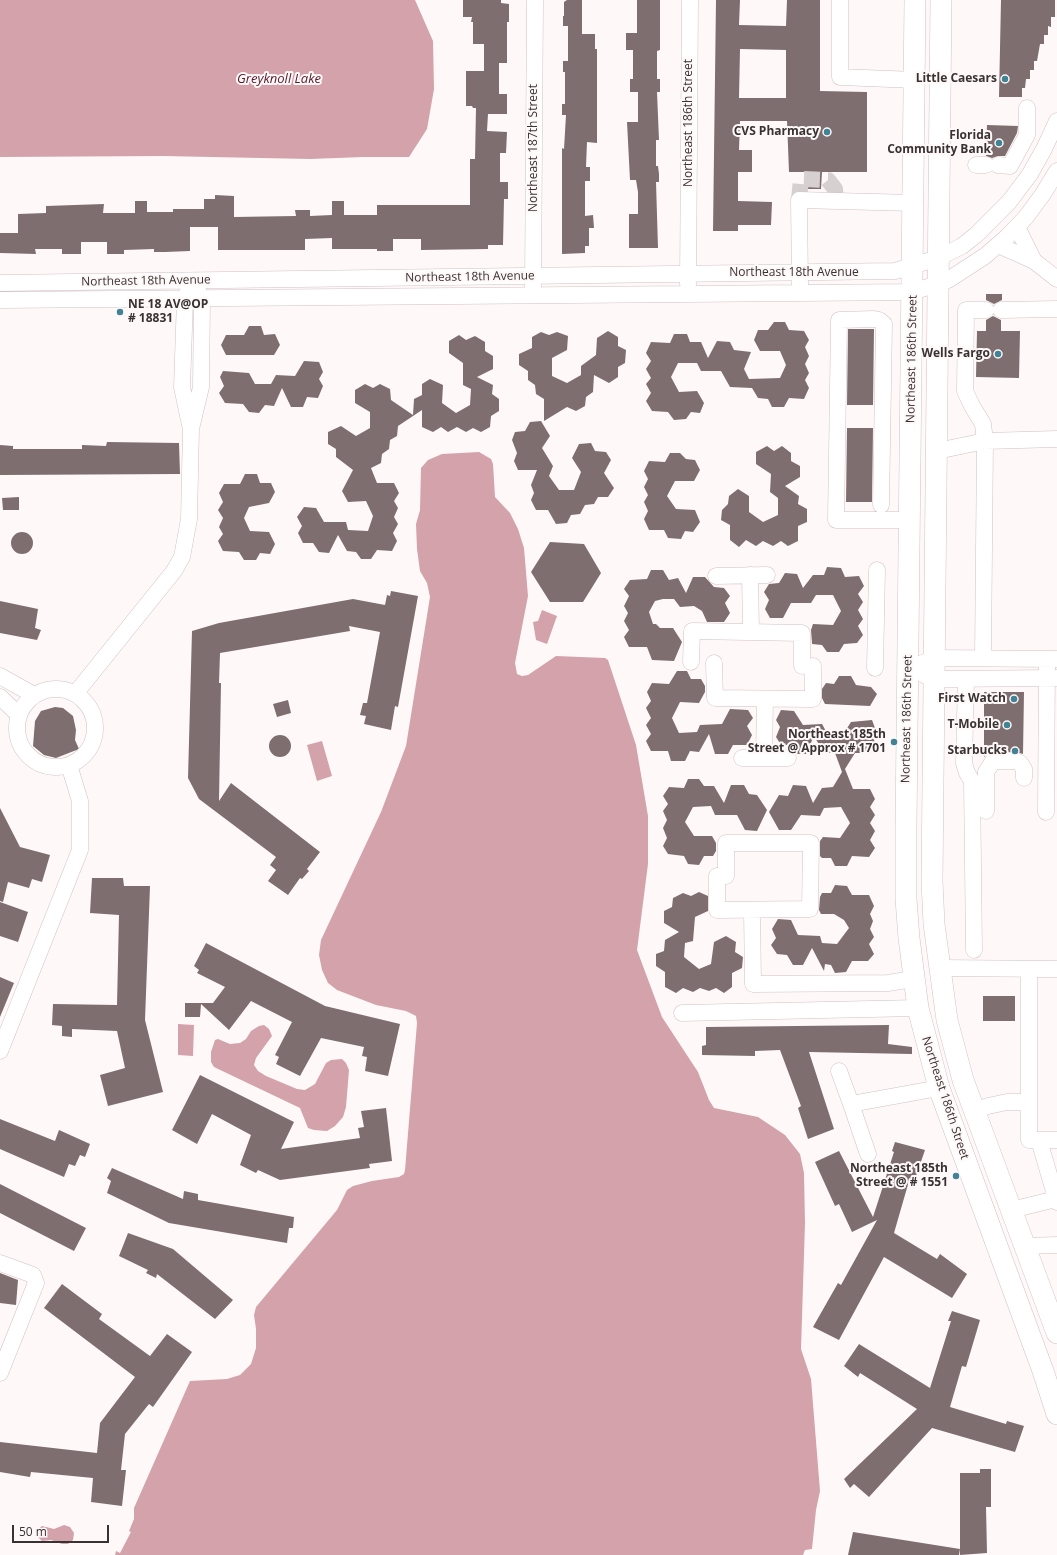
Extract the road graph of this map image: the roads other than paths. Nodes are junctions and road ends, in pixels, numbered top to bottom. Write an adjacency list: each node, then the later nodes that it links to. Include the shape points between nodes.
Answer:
1 (535, 0): 19 (street, Northeast 187th Street)
2 (690, 0): 18 (street, Northeast 186th Street)
3 (840, 0): 6 (street, via 840,77)
4 (915, 0): 6 (main road, Northeast 186th Street)
5 (941, 0): 14 (main road, Northeast 186th Street)
6 (915, 80): 11 (main road, Northeast 186th Street)
7 (1027, 108): 9 (street, via 1027,135 1010,166)
8 (1057, 121): 14 (street, Northeast 18th Avenue, via 1030,174 1009,202 976,235 962,246)
9 (987, 165)
10 (1057, 171): 12 (street, Northeast 18th Avenue)
11 (914, 203): 16 (main road, Northeast 186th Street); 17 (street, via 798,200)
12 (1017, 227): 13 (street, Northeast 18th Avenue); 15 (street)
13 (998, 245): 15 (street); 24 (street, Northeast 18th Avenue, via 959,275)
14 (938, 258): 16 (street, Northeast 18th Avenue); 24 (main road, Northeast 186th Street)
15 (1034, 261): 21 (street)
16 (912, 267): 17 (street, Northeast 18th Avenue, via 878,273); 25 (main road, Northeast 186th Street)
17 (800, 273): 18 (street, Northeast 18th Avenue); 27 (street)
18 (688, 274): 19 (street, Northeast 18th Avenue); 28 (street, Northeast 186th Street)
19 (533, 276): 20 (street, Northeast 18th Avenue); 29 (street, Northeast 187th Street)
20 (337, 279): 22 (street, Northeast 18th Avenue); 30 (street)
21 (1057, 279)
22 (193, 280): 23 (street, Northeast 18th Avenue); 31 (street); 32 (street)
23 (0, 283)
24 (938, 285): 25 (street, Northeast 18th Avenue); 39 (main road, Northeast 186th Street)
25 (913, 292): 26 (street, Northeast 18th Avenue); 41 (main road, Northeast 186th Street)
26 (838, 293): 27 (street, Northeast 18th Avenue); 35 (street)
27 (800, 294): 28 (street, Northeast 18th Avenue)
28 (688, 295): 29 (street, Northeast 18th Avenue)
29 (533, 296): 30 (street, Northeast 18th Avenue)
30 (338, 297): 32 (street, Northeast 18th Avenue)
31 (185, 299): 32 (street, Northeast 18th Avenue); 33 (street, Northeast 18th Avenue); 36 (street, via 182,387)
32 (202, 299): 36 (street, via 201,387)
33 (0, 300)
34 (1057, 309): 38 (street, via 966,310 965,390 983,424)
35 (839, 320): 40 (street, via 874,319 884,324); 41 (street, via 836,520)
36 (191, 430): 58 (street, via 189,519 182,557 174,571)
37 (1057, 439): 38 (street)
38 (985, 441): 39 (street); 48 (street)
39 (937, 451): 47 (main road, Northeast 186th Street)
40 (881, 505)
41 (909, 520): 53 (main road, Northeast 186th Street)
42 (877, 570): 52 (street)
43 (750, 575): 44 (street); 45 (street); 46 (street)
44 (767, 575)
45 (716, 576)
46 (751, 632): 50 (street, via 692,630); 61 (street, via 802,633 813,699)
47 (936, 658): 48 (street); 53 (street); 56 (main road, Northeast 186th Street)
48 (983, 658): 49 (street)
49 (1052, 659): 55 (street)
50 (691, 662)
51 (714, 663): 61 (street, via 715,698)
52 (875, 668)
53 (908, 669): 56 (street); 71 (main road, Northeast 186th Street, via 906,864)
54 (0, 676): 59 (street)
55 (1052, 678): 57 (street); 69 (street)
56 (935, 679): 57 (street); 73 (main road, Northeast 186th Street, via 932,881)
57 (966, 679): 68 (street, via 964,763 972,781)
58 (75, 694): 59 (street, via 58,689); 66 (street, via 89,706 95,730 92,743 85,755)
59 (34, 695): 62 (street)
60 (0, 697): 62 (street)
61 (765, 699): 64 (street)
62 (19, 715): 66 (street, via 19,740 25,752 35,762 48,767)
63 (742, 758): 64 (street)
64 (764, 758): 65 (street)
65 (788, 758)
66 (68, 765): 80 (street, via 80,801 80,850)
67 (1024, 778): 68 (street, via 1024,769 1020,763 993,761 986,772)
68 (979, 811): 72 (street)
69 (1046, 812)
70 (752, 910): 70 (street, via 810,909 811,843 726,843 717,910); 76 (street, via 753,984 888,983)
71 (909, 938): 73 (main road, via 925,961); 76 (main road, Northeast 186th Street)
72 (974, 950)
73 (939, 968): 74 (street); 79 (main road, Northeast 186th Street)
74 (1029, 968): 75 (street); 84 (street)
75 (1057, 969)
76 (913, 979): 77 (main road, Northeast 186th Street); 79 (main road, via 930,995)
77 (918, 1008): 78 (street); 82 (main road, Northeast 186th Street)
78 (682, 1013)
79 (947, 1020): 85 (main road, Northeast 186th Street)
80 (0, 1052)
81 (839, 1071): 83 (street)
82 (939, 1088): 83 (street); 93 (main road, Northeast 186th Street)
83 (851, 1104): 88 (street)
84 (1029, 1105): 85 (street, via 1007,1102); 86 (street, via 1029,1140)
85 (974, 1111): 90 (main road, Northeast 186th Street)
86 (1039, 1140): 87 (street); 89 (street)
87 (1057, 1140)
88 (868, 1154)
89 (1057, 1200): 90 (street)
90 (1011, 1210): 92 (main road, Northeast 186th Street)
91 (1057, 1245): 92 (street)
92 (1024, 1246): 93 (main road); 95 (main road, Northeast 186th Street)
93 (1000, 1255): 97 (main road, Northeast 186th Street)
94 (0, 1263): 96 (street, via 33,1275 36,1283)
95 (1057, 1333)
96 (0, 1373)
97 (1057, 1414)

